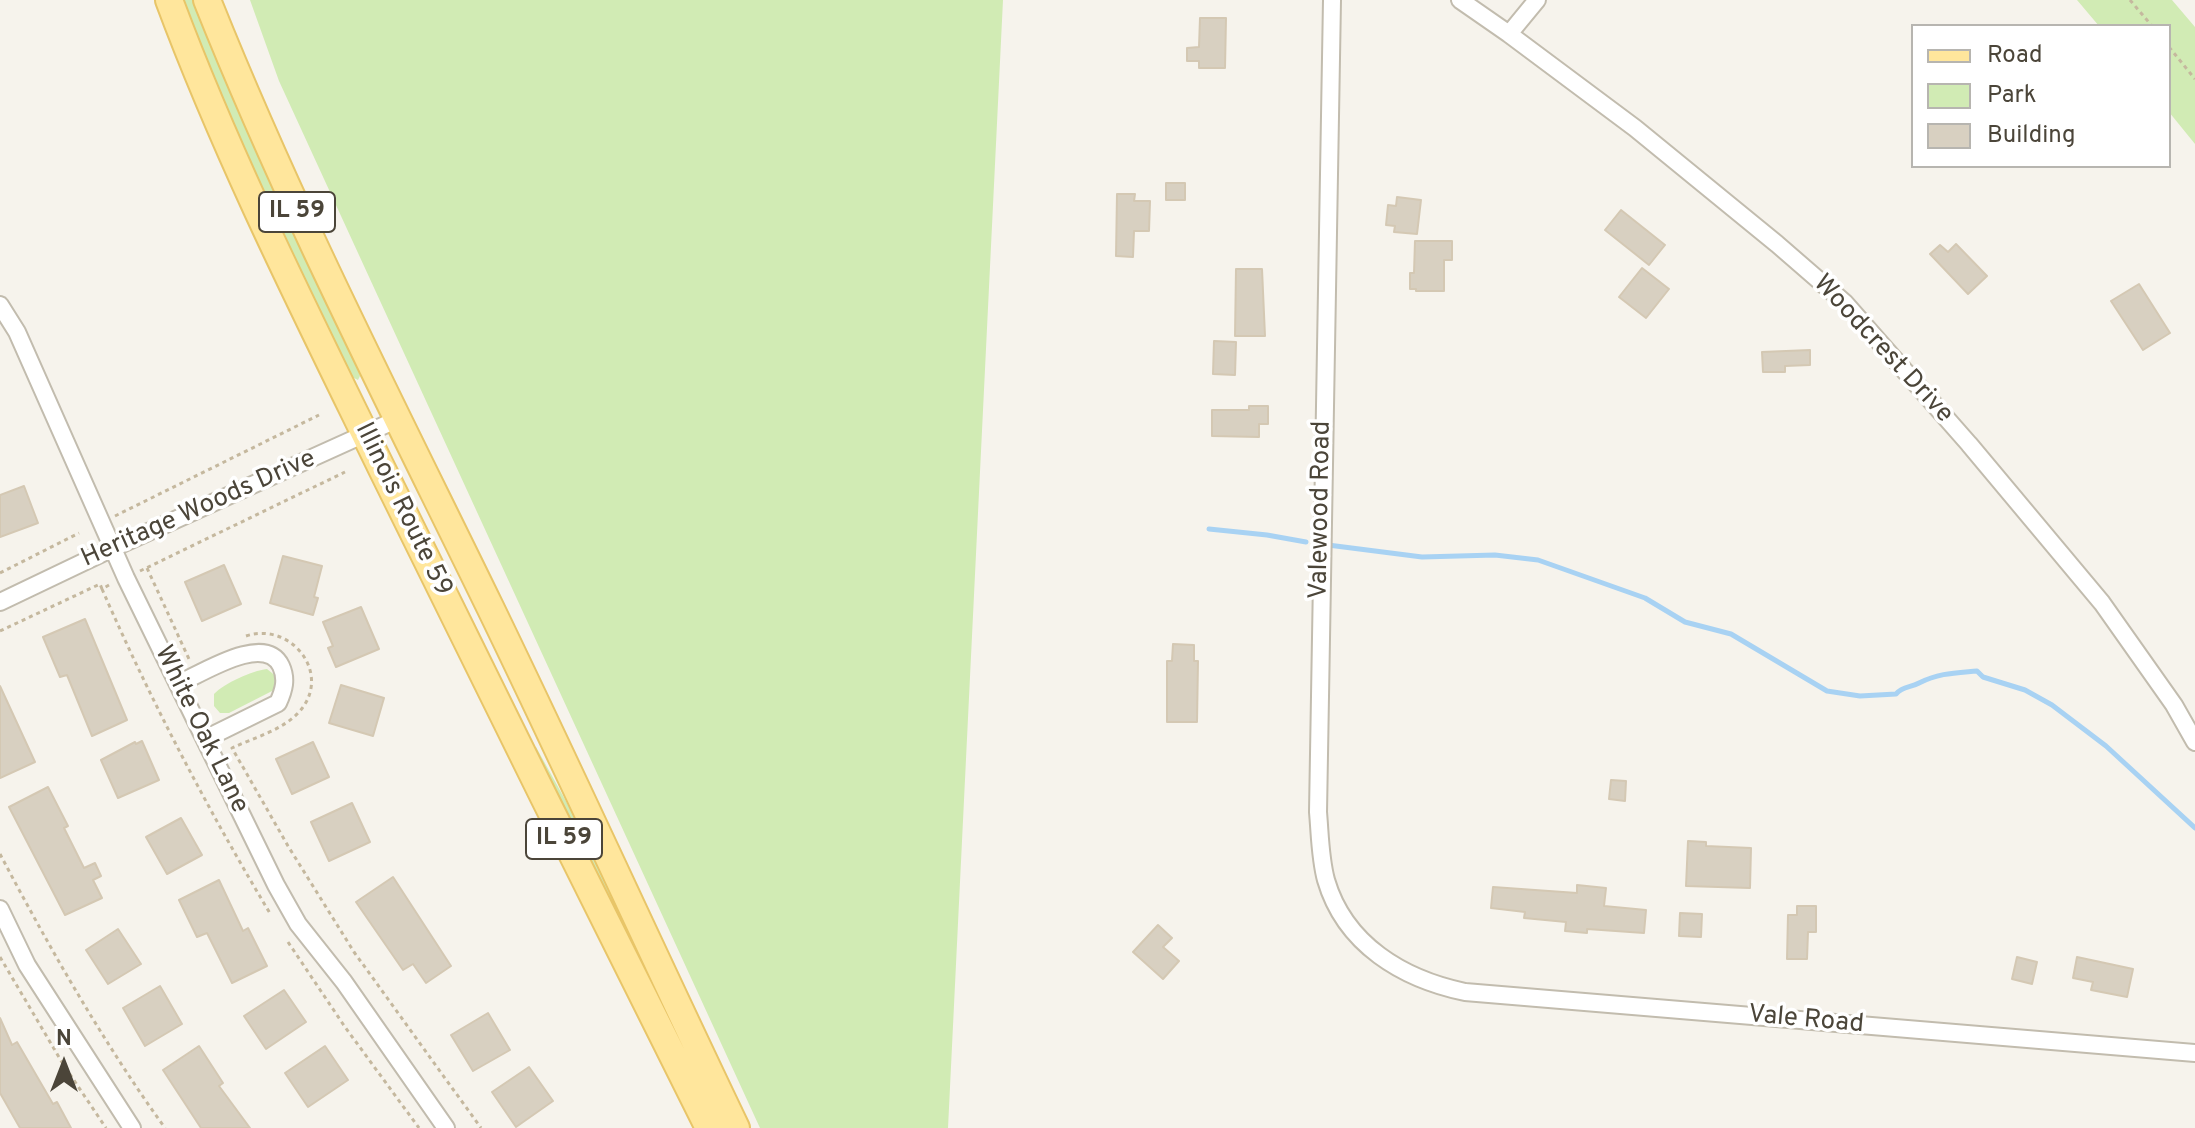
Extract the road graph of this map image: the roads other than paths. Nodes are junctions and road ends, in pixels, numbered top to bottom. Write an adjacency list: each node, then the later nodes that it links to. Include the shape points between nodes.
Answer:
1 (169, 0): 9 (main road, Illinois Route 59 / IL 59, via 217,122)
2 (207, 0): 8 (main road, Illinois Route 59 / IL 59, via 298,213)
3 (1332, 0): 16 (street, Valewood Road, via 1318,812 1326,878 1342,914 1366,947)
4 (1460, 0): 6 (street, Woodcrest Drive)
5 (1537, 0): 6 (street)
6 (1509, 34): 14 (street, Woodcrest Drive, via 1683,166 1845,303 2102,603)
7 (0, 305): 10 (street, White Oak Lane, via 17,332)
8 (398, 419): 9 (street, Heritage Woods Drive); 21 (main road, Illinois Route 59 / IL 59)
9 (365, 435): 10 (street, Heritage Woods Drive); 20 (main road, Illinois Route 59 / IL 59)
10 (113, 548): 11 (street, Heritage Woods Drive); 12 (street, White Oak Lane)
11 (0, 602)
12 (178, 684): 13 (street, White Oak Lane); 13 (street, via 245,654 266,652 278,660 284,673 278,703)
13 (205, 739): 19 (street, White Oak Lane, via 298,924)
14 (2195, 742)
15 (0, 909): 18 (street, via 27,965)
16 (1419, 980): 17 (street, Vale Road, via 1465,992)
17 (2195, 1053)
18 (132, 1128)
19 (446, 1128)
20 (709, 1128)
21 (736, 1128)

